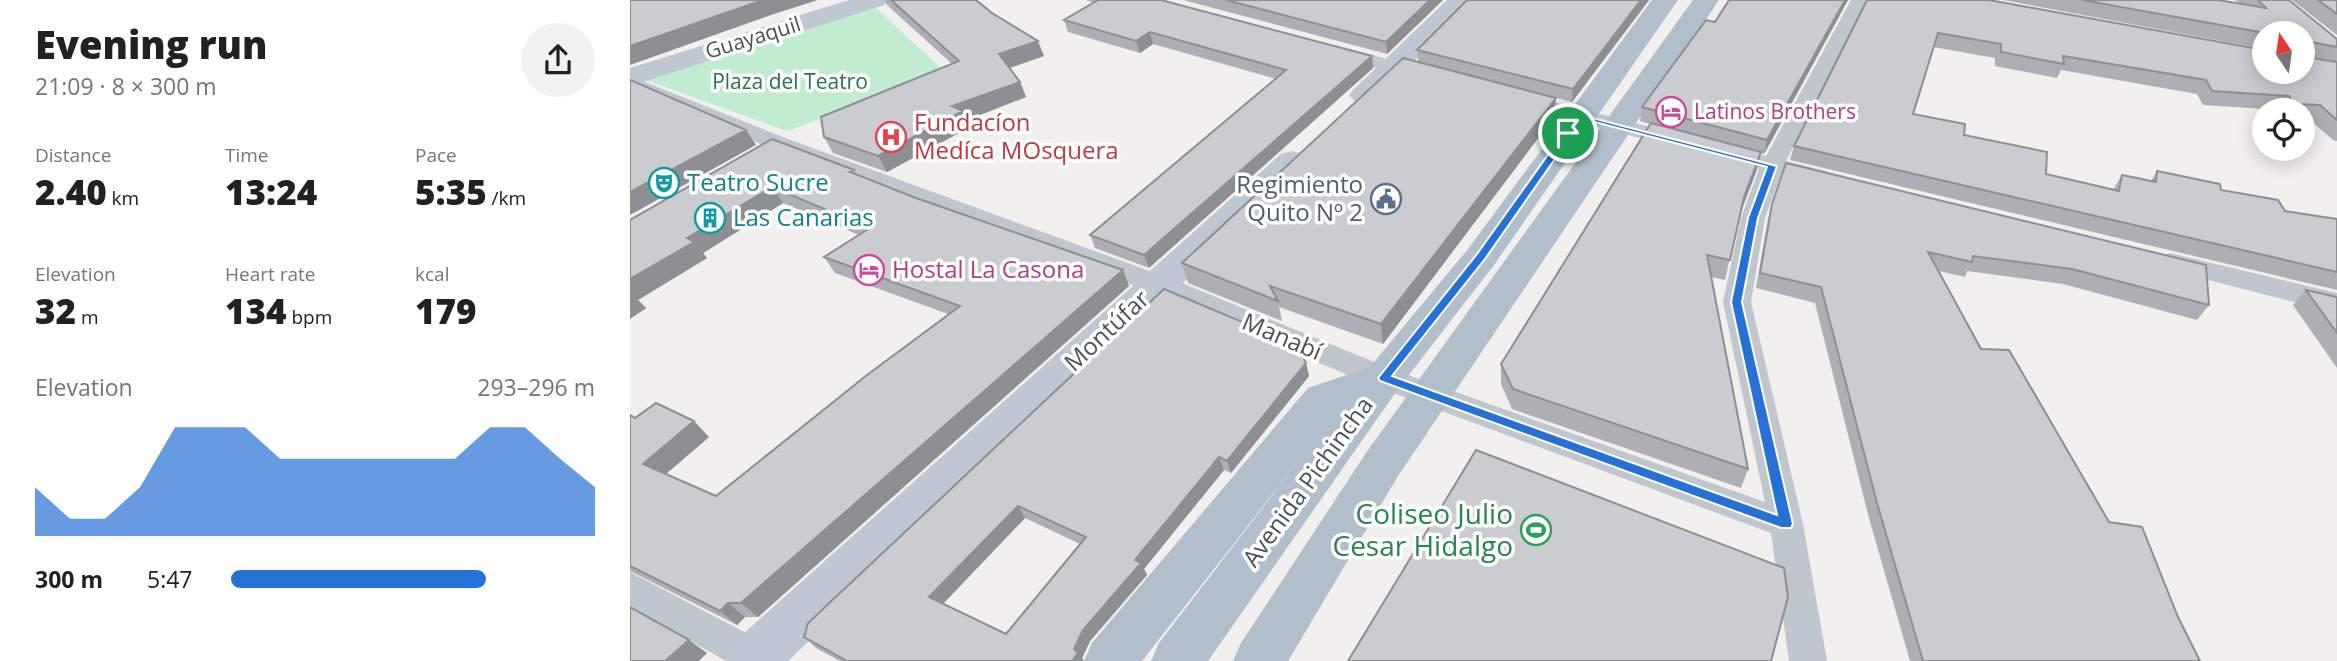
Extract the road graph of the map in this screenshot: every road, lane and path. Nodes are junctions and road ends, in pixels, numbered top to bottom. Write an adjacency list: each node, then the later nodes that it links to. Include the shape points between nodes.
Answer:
1 (875, 0): 8 (street, Guayaquil)
2 (1462, 0): 7 (street)
3 (1665, 0): 13 (main road, Avenida Pichincha)
4 (1706, 0): 14 (main road, Avenida Pichincha)
5 (1860, 0): 18 (street)
6 (1318, 46): 7 (street)
7 (1394, 67): 9 (street); 12 (street)
8 (630, 77)
9 (1435, 78)
10 (630, 82): 16 (street, Manabí)
11 (1499, 94): 13 (street)
12 (1346, 111)
13 (1581, 116): 14 (street); 23 (main road, Avenida Pichincha, via 1481,257)
14 (1620, 126): 18 (street); 24 (main road, Avenida Pichincha)
15 (1316, 139): 21 (street, Montúfar)
16 (780, 144): 17 (street); 21 (street, Manabí)
17 (757, 157)
18 (1772, 166): 19 (street); 25 (street, via 1753,218 1737,302)
19 (1844, 183)
20 (2150, 257): 22 (street)
21 (1157, 284): 23 (street, Manabí); 27 (street, Montúfar)
22 (2337, 303)
23 (1384, 378): 24 (street, Manabí); 28 (main road, via 1323,399); 29 (main road, Avenida Pichincha)
24 (1429, 395): 25 (street, Manabí); 30 (main road, Avenida Pichincha)
25 (1786, 524): 31 (street)
26 (630, 588): 27 (street)
27 (756, 660)
28 (1110, 661)
29 (1177, 661)
30 (1259, 661)
31 (1808, 661)

